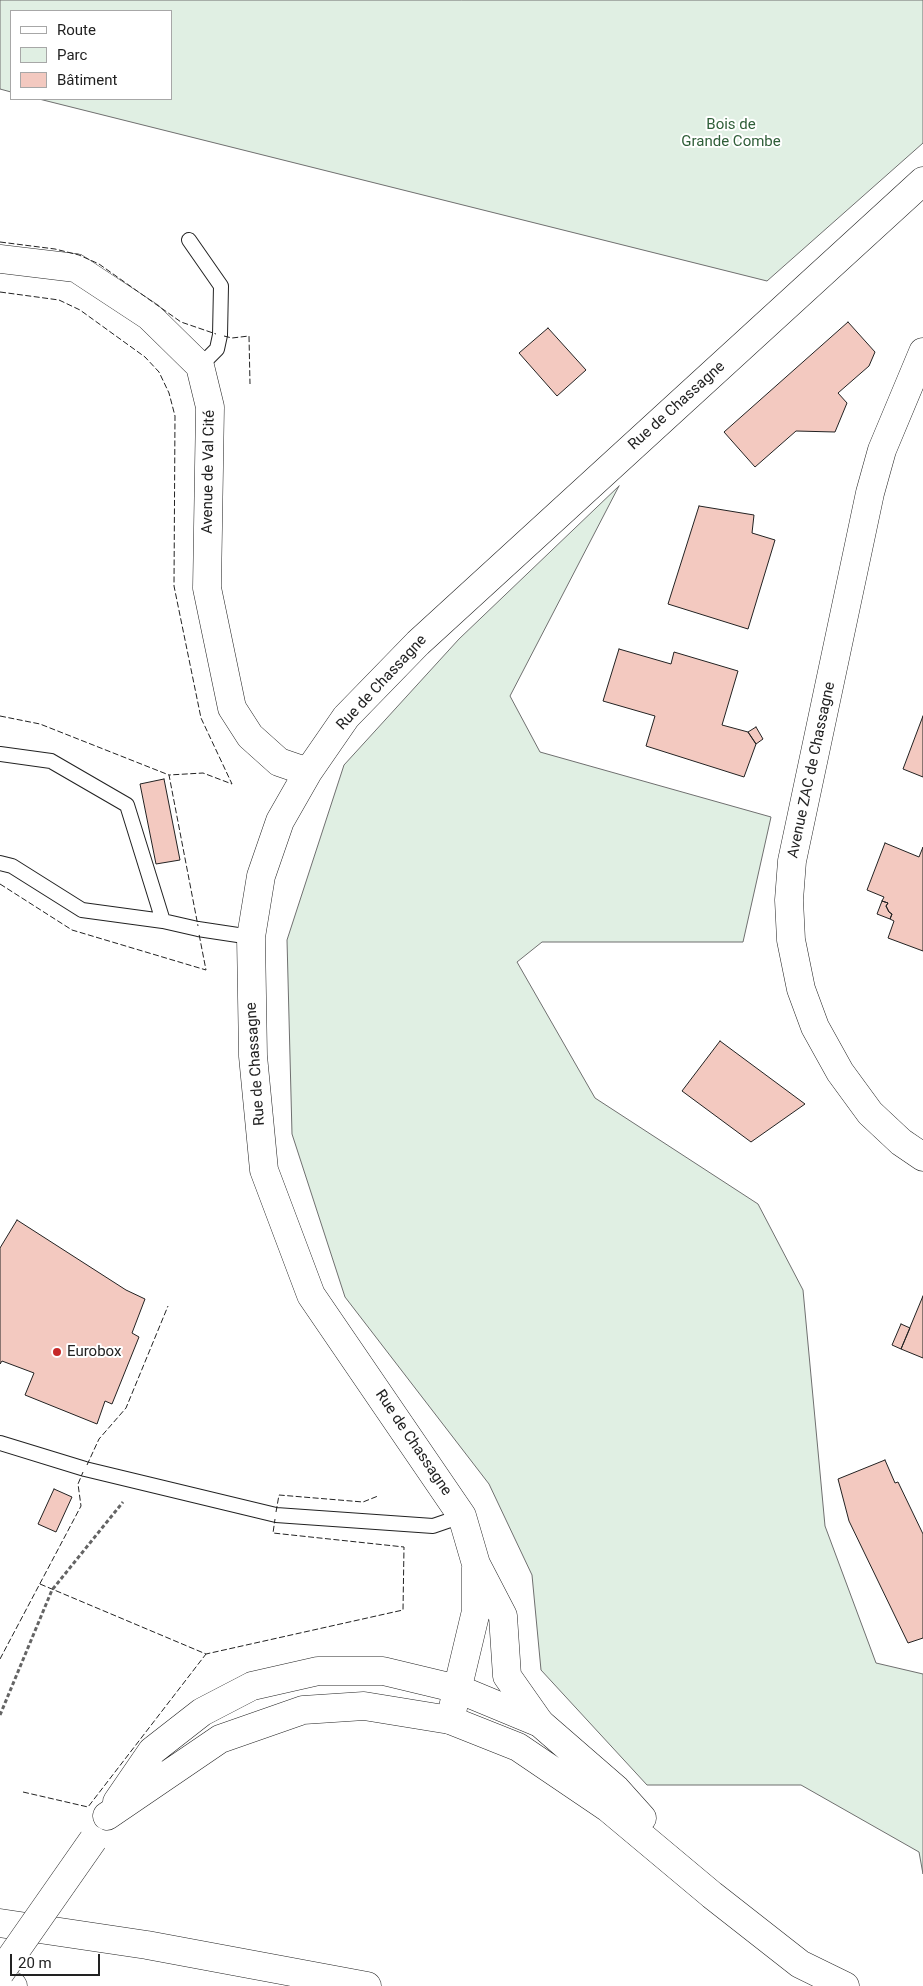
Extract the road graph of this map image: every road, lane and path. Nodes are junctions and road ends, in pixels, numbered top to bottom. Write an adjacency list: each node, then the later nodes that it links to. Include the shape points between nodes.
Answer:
1 (923, 181): 7 (main road, Rue de Chassagne, via 418,643 346,717)
2 (189, 240): 5 (lane, via 221,286 220,335 216,349)
3 (0, 259): 5 (main road, via 76,268 149,316)
4 (923, 352): 11 (main road, Avenue ZAC de Chassagne, via 882,450 870,493 792,861 789,900 791,940 802,990 815,1027 840,1072 870,1113 901,1142)
5 (200, 366): 7 (main road, Avenue de Val Cité, via 210,407 207,588 232,708 250,736 279,762)
6 (0, 754): 9 (lane, via 51,761 127,805)
7 (308, 772): 10 (main road, Rue de Chassagne, via 280,821 261,876)
8 (0, 862): 9 (lane, via 12,866 82,910)
9 (163, 920): 10 (lane)
10 (251, 937): 14 (main road, Rue de Chassagne, via 253,1056 264,1170 312,1295)
11 (923, 1157)
12 (0, 1443): 13 (lane)
13 (139, 1482): 14 (lane, via 276,1515 433,1526); 19 (path, via 52,1590)
14 (462, 1516): 15 (main road, Rue de Chassagne)
15 (476, 1564): 16 (main road, Rue de Chassagne, via 503,1616); 18 (main road, Rue de Chassagne, via 476,1611)
16 (508, 1676): 17 (main road); 20 (main road, Rue de Chassagne)
17 (489, 1702): 18 (main road, via 471,1711); 20 (main road)
18 (454, 1705): 21 (main road, via 414,1694 364,1706 303,1710 220,1739); 21 (main road, via 382,1671 318,1671 252,1686 202,1712 152,1751); 22 (main road, via 608,1808)
19 (0, 1715)
20 (540, 1723): 22 (main road, via 616,1789)
21 (107, 1816): 26 (main road, bridge)
22 (712, 1895): 30 (main road, via 800,1964)
23 (0, 1912): 25 (main road)
24 (0, 1923): 25 (main road)
25 (146, 1945): 29 (main road)
26 (0, 1973)
27 (0, 1984): 28 (main road)
28 (13, 1986)
29 (367, 1986)
30 (845, 1986)

